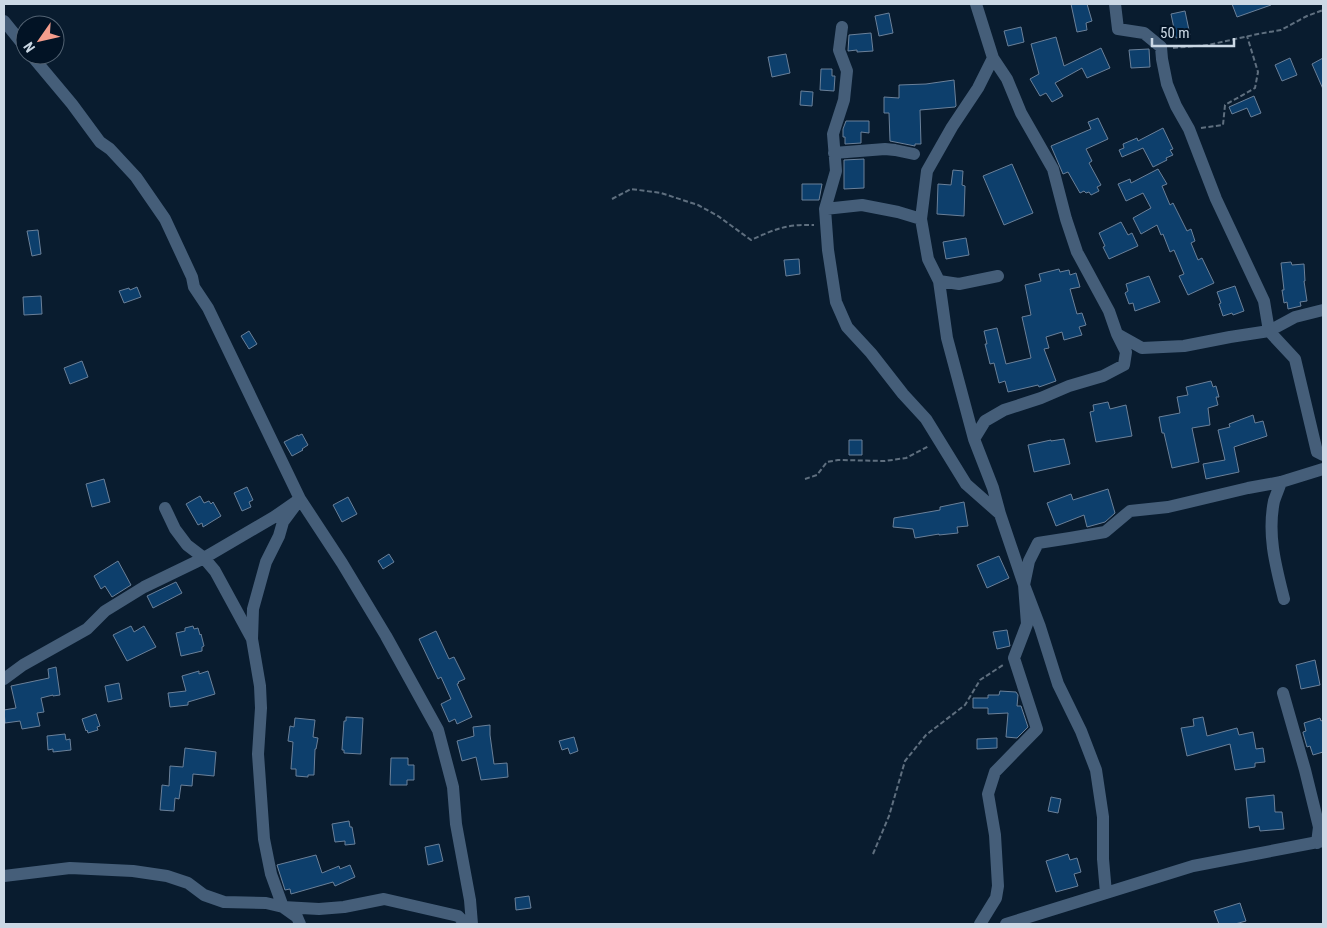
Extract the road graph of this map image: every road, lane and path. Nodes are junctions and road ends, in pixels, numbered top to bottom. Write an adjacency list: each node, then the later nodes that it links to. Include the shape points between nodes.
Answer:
1 (976, 4): 9 (street)
2 (1115, 4): 8 (street, via 1118,29 1144,33)
3 (1323, 10): 7 (path, via 1281,30)
4 (4, 21): 6 (street)
5 (842, 27): 12 (street, via 839,50 847,71 844,100 832,134)
6 (15, 35)
7 (1247, 36): 8 (path, via 1177,49); 11 (path, via 1258,72 1255,88 1225,105 1223,124)
8 (1161, 47): 11 (street, via 1168,84)
9 (993, 58): 16 (street, via 927,172); 22 (street, via 1053,169 1077,252 1110,311)
10 (40, 65): 29 (street, via 100,142 136,177 165,220 194,287 208,308)
11 (1189, 129): 21 (street, via 1216,199 1264,300)
12 (834, 153): 13 (street, via 884,149); 15 (street, via 836,171)
13 (914, 154)
14 (612, 199): 17 (path, via 631,189 661,193 698,204 751,240 796,224)
15 (825, 210): 16 (street, via 862,205); 17 (street)
16 (921, 219): 19 (street, via 928,259)
17 (826, 225): 24 (street, via 836,302 848,327 926,420)
18 (998, 276): 19 (street, via 959,284)
19 (939, 281): 23 (street, via 947,338)
20 (1323, 310): 21 (street, via 1295,317)
21 (1269, 331): 22 (street, via 1184,346 1142,348); 25 (street, via 1295,359 1317,452)
22 (1117, 334): 23 (street, via 1126,352 1124,365 1103,376 1004,410 985,421)
23 (974, 439): 31 (street)
24 (941, 444): 27 (path, via 928,446 906,458 828,462 817,475); 31 (street, via 966,484)
25 (1323, 455)
26 (1323, 469): 28 (street)
27 (805, 479)
28 (1281, 482): 33 (street, via 1168,508 1130,511 1105,532 1038,543 1028,561); 34 (street, via 1274,500 1271,526)
29 (300, 499): 32 (street); 35 (street, via 283,522 266,562 253,609); 47 (street, via 386,636 438,730 453,787)
30 (166, 508): 32 (street, via 175,529 187,545)
31 (1000, 514): 33 (street)
32 (204, 558): 35 (street); 37 (street, via 144,587 105,611 87,629)
33 (1024, 585): 36 (street, via 1027,624); 42 (street, via 1058,684 1096,770 1103,817)
34 (1284, 600)
35 (252, 639): 43 (street, via 260,686 258,754 264,839 271,874)
36 (1014, 658): 40 (path, via 980,680 965,705 926,735 904,761 889,816); 48 (street, via 1037,729 995,772 988,794 998,886 996,898)
37 (4, 679)
38 (1283, 693): 39 (street, via 1305,770)
39 (1320, 842): 42 (street, via 1193,866)
40 (873, 854)
41 (4, 876): 43 (street, via 70,868 133,871 188,883 204,895 224,902 266,903)
42 (1106, 893): 44 (street)
43 (283, 907): 45 (street, via 319,909 384,899); 46 (street)
44 (1027, 921): 49 (street)
45 (462, 922)
46 (300, 924)
47 (472, 924)
48 (980, 924)
49 (1006, 924)

